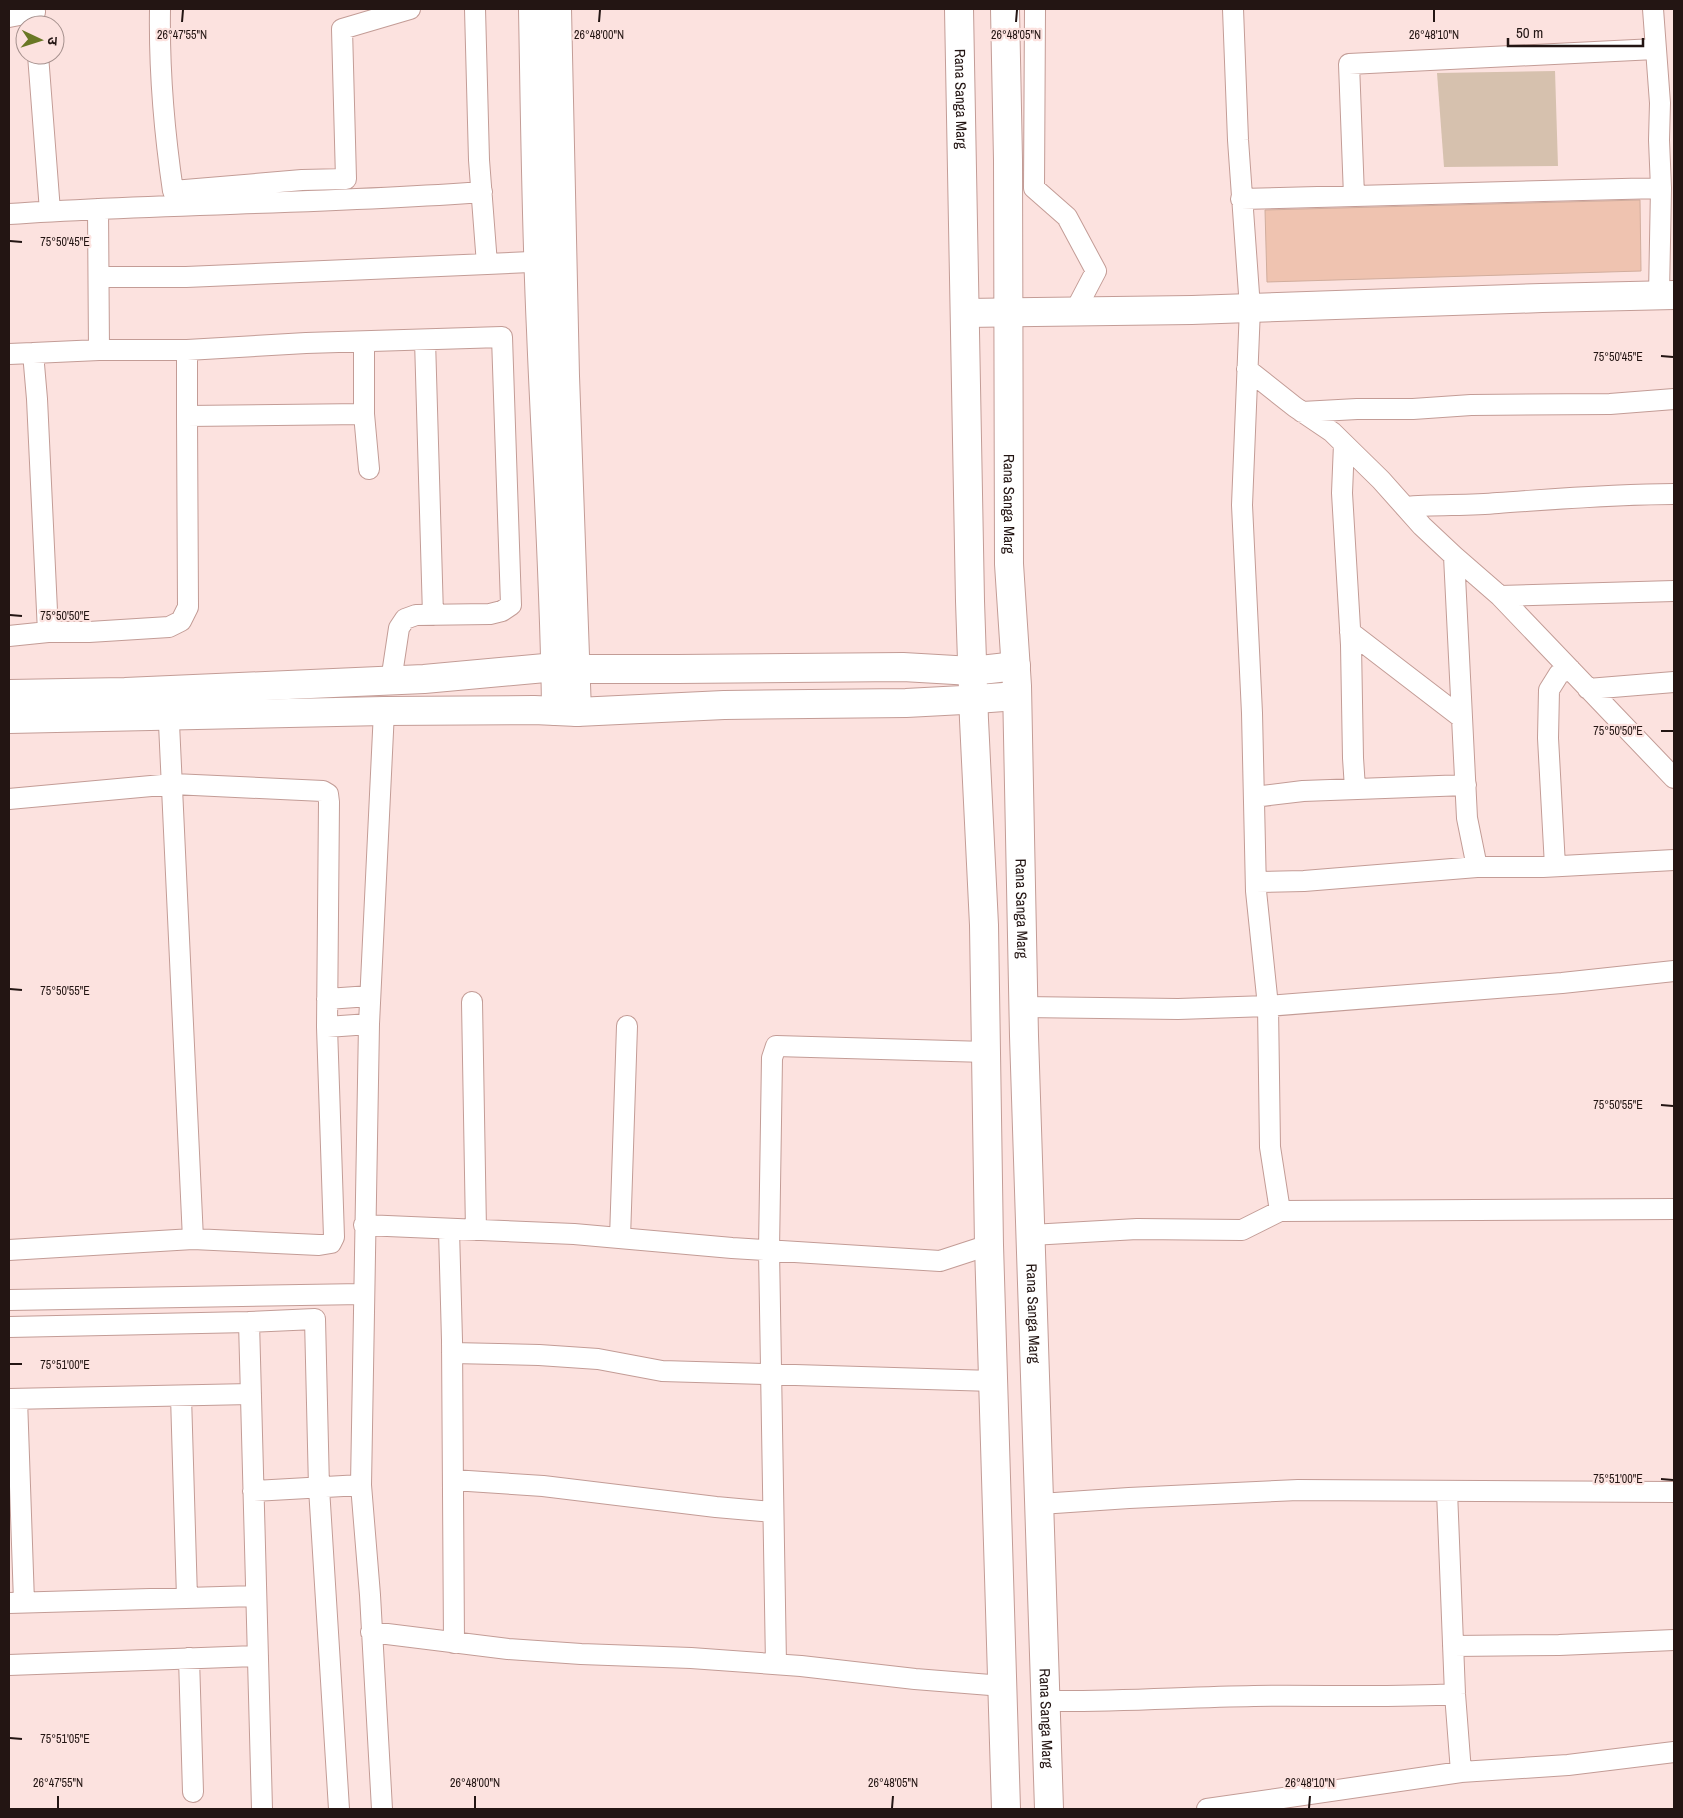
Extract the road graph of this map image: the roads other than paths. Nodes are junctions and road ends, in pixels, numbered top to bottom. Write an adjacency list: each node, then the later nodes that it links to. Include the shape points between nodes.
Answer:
1 (160, 9): 2 (street, via 165,138 173,191 302,180 346,180 342,29)
2 (410, 9)
3 (475, 9): 14 (street)
4 (533, 9): 20 (street)
5 (557, 9): 20 (street)
6 (959, 9): 27 (street, Rana Sanga Marg)
7 (1005, 9): 25 (street, Rana Sanga Marg)
8 (1035, 9): 26 (street, via 1034,188 1067,217 1096,271)
9 (1233, 9): 16 (street)
10 (1653, 9): 11 (street)
11 (1656, 49): 13 (street); 15 (street, via 1349,64)
12 (39, 65): 18 (street)
13 (1661, 188): 15 (street); 23 (street)
14 (482, 192): 17 (street, via 386,199); 21 (street)
15 (1354, 196): 16 (street)
16 (1241, 199): 24 (street)
17 (98, 209): 18 (street); 22 (street)
18 (50, 211): 19 (street)
19 (9, 214)
20 (551, 261): 21 (street); 51 (street)
21 (487, 264): 22 (street, via 186,277)
22 (100, 277): 30 (street)
23 (1667, 295): 24 (street)
24 (1250, 308): 26 (street); 34 (street)
25 (1008, 311): 26 (street); 27 (street); 50 (street, Rana Sanga Marg, via 1009,564)
26 (1075, 311)
27 (966, 313): 53 (street, Rana Sanga Marg)
28 (425, 340): 29 (street); 46 (street); 46 (street, via 502,337 508,490 511,605 502,612 490,614)
29 (364, 342): 31 (street); 37 (street)
30 (100, 350): 31 (street); 32 (street)
31 (187, 350): 38 (street)
32 (33, 353): 33 (street); 47 (street)
33 (9, 354)
34 (1247, 369): 36 (street); 69 (street, via 1242,505)
35 (1674, 399): 36 (street, via 1610,404 1471,405)
36 (1302, 412): 39 (street)
37 (364, 414): 38 (street); 40 (street)
38 (187, 416): 47 (street, via 188,607 181,621 169,627)
39 (1344, 444): 42 (street); 48 (street, via 1342,493)
40 (370, 469)
41 (1674, 494): 42 (street, via 1620,494)
42 (1405, 507): 43 (street)
43 (1454, 556): 45 (street); 63 (street)
44 (1674, 591): 45 (street)
45 (1500, 596): 52 (street)
46 (433, 614): 54 (street, via 405,619 399,628)
47 (48, 632): 49 (street)
48 (1350, 632): 63 (street); 68 (street)
49 (9, 636)
50 (1016, 666): 53 (street); 58 (street, Rana Sanga Marg)
51 (566, 668): 53 (street, via 903,667); 54 (street); 62 (street)
52 (1570, 670): 56 (street); 72 (street, via 1559,674 1549,690 1548,738)
53 (972, 671): 59 (street, Rana Sanga Marg)
54 (391, 681): 60 (street)
55 (1674, 682): 56 (street)
56 (1588, 689): 65 (street)
57 (9, 694): 60 (street)
58 (1018, 696): 59 (street); 80 (street, Rana Sanga Marg)
59 (973, 698): 62 (street); 84 (street, Rana Sanga Marg, via 984,925)
60 (168, 702): 61 (street); 64 (street); 66 (street)
61 (384, 710): 62 (street); 76 (street)
62 (567, 711)
63 (1462, 718): 67 (street)
64 (9, 719)
65 (1674, 778)
66 (173, 784): 70 (street); 77 (street, via 323,790 328,794); 92 (street)
67 (1466, 784): 68 (street); 73 (street, via 1467,818)
68 (1355, 788): 69 (street)
69 (1254, 798): 74 (street)
70 (9, 799)
71 (1674, 860): 72 (street)
72 (1555, 866): 73 (street)
73 (1477, 867): 74 (street)
74 (1256, 882): 79 (street)
75 (1674, 970): 79 (street, via 1562,983)
76 (370, 996): 77 (street); 81 (street)
77 (327, 999): 83 (street)
78 (472, 1002): 89 (street)
79 (1268, 1006): 80 (street, via 1178,1009); 86 (street, via 1270,1147)
80 (1023, 1007): 90 (street, Rana Sanga Marg)
81 (369, 1024): 83 (street); 87 (street)
82 (627, 1026): 91 (street)
83 (327, 1027): 92 (street, via 334,1237 331,1244)
84 (986, 1052): 93 (street, Rana Sanga Marg); 95 (street, via 776,1046 772,1058)
85 (1674, 1208): 86 (street)
86 (1280, 1211): 90 (street, via 1242,1230 1137,1229)
87 (364, 1225): 88 (street); 96 (street)
88 (449, 1230): 89 (street); 100 (street)
89 (476, 1230): 91 (street)
90 (1031, 1235): 112 (street, Rana Sanga Marg)
91 (620, 1238): 95 (street)
92 (192, 1239): 94 (street)
93 (989, 1245): 95 (street, via 940,1261); 102 (street, Rana Sanga Marg)
94 (9, 1250)
95 (768, 1250): 101 (street)
96 (363, 1294): 97 (street); 107 (street)
97 (9, 1300)
98 (249, 1322): 99 (street); 103 (street); 108 (street, via 315,1319)
99 (9, 1327)
100 (452, 1353): 101 (street, via 598,1360 662,1371); 106 (street)
101 (771, 1373): 102 (street); 113 (street)
102 (993, 1382): 125 (street, Rana Sanga Marg)
103 (251, 1394): 104 (street); 110 (street)
104 (181, 1396): 105 (street); 115 (street)
105 (13, 1399): 116 (street)
106 (453, 1480): 113 (street, via 543,1486); 119 (street)
107 (361, 1485): 108 (street); 117 (street)
108 (319, 1488): 110 (street); 133 (street)
109 (1447, 1490): 111 (street); 112 (street, via 1298,1490); 120 (street)
110 (253, 1491): 114 (street)
111 (1674, 1492)
112 (1040, 1504): 127 (street, Rana Sanga Marg)
113 (772, 1512): 123 (street)
114 (256, 1596): 115 (street); 121 (street)
115 (187, 1598): 116 (street)
116 (16, 1602)
117 (371, 1632): 119 (street); 134 (street)
118 (1674, 1640): 120 (street)
119 (454, 1643): 123 (street, via 582,1654)
120 (1453, 1646): 126 (street)
121 (258, 1656): 122 (street); 132 (street)
122 (189, 1658): 124 (street); 130 (street)
123 (776, 1664): 125 (street)
124 (9, 1665)
125 (1003, 1686): 135 (street, Rana Sanga Marg)
126 (1455, 1694): 127 (street); 129 (street)
127 (1046, 1701): 136 (street, Rana Sanga Marg)
128 (1674, 1752): 129 (street, via 1568,1765)
129 (1461, 1772): 131 (street)
130 (193, 1792)
131 (1230, 1808): 137 (street)
132 (262, 1809)
133 (338, 1809)
134 (382, 1809)
135 (1006, 1809)
136 (1049, 1809)
137 (1206, 1809)

